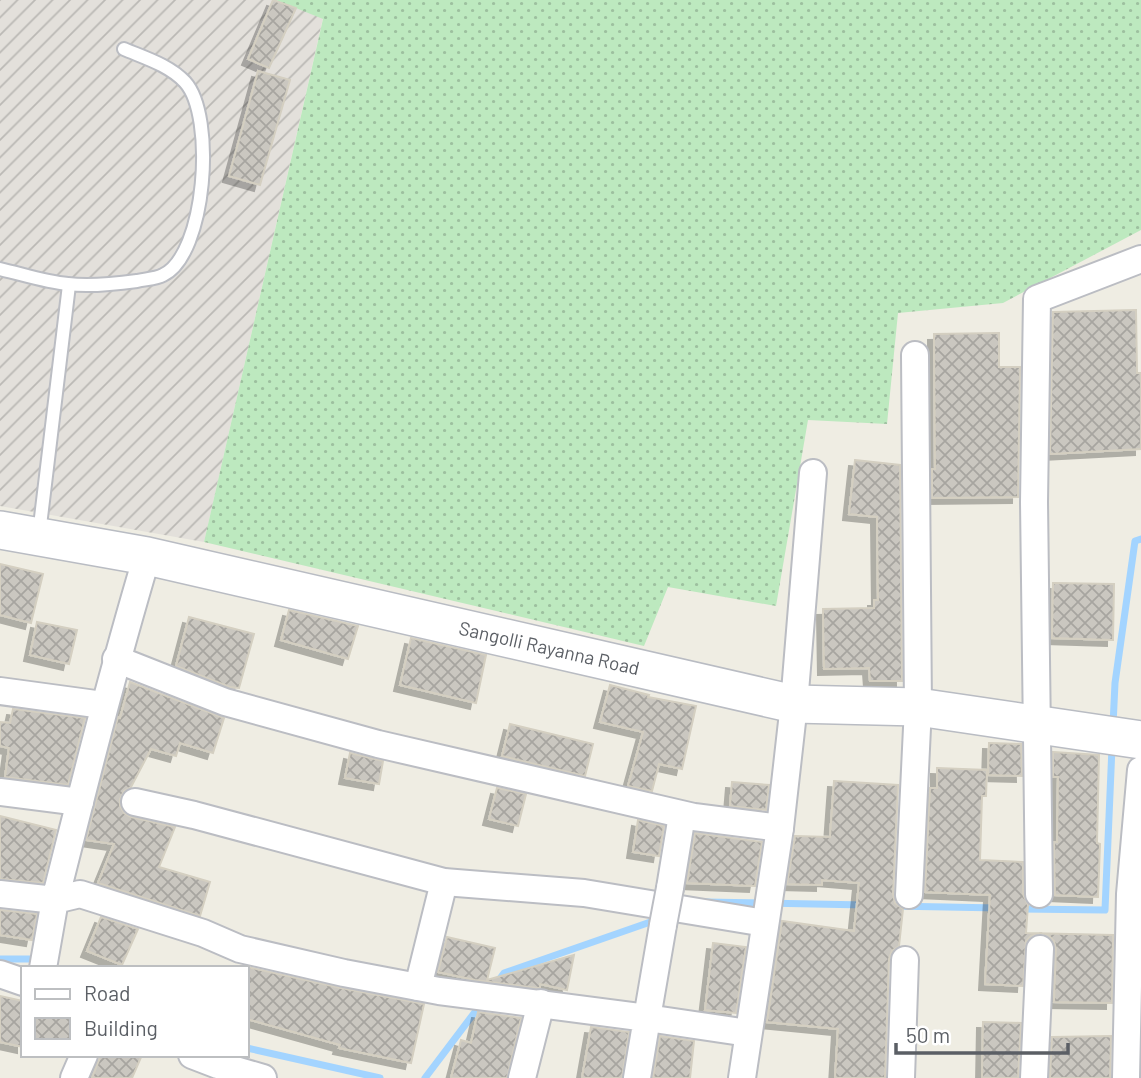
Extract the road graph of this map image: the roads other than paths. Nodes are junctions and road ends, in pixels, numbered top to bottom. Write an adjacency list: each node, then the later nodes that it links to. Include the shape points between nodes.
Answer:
1 (124, 49): 4 (lane, via 167,68 186,83 197,104 204,158 200,199 184,254 163,276)
2 (1141, 258): 15 (street, via 1037,299)
3 (0, 269): 4 (lane)
4 (69, 285): 8 (lane)
5 (915, 355): 14 (street)
6 (813, 473): 12 (street)
7 (0, 530): 8 (street, Sangolli Rayanna Road)
8 (39, 537): 9 (street, Sangolli Rayanna Road)
9 (147, 556): 10 (street); 12 (street, Sangolli Rayanna Road)
10 (116, 659): 13 (street); 21 (street, via 225,702 378,744)
11 (0, 691): 13 (street)
12 (794, 704): 14 (street, Sangolli Rayanna Road); 22 (street)
13 (103, 705): 19 (street)
14 (918, 707): 15 (street, Sangolli Rayanna Road); 26 (street)
15 (1038, 724): 16 (street, Sangolli Rayanna Road); 25 (street)
16 (1122, 737)
17 (1141, 770): 48 (street, via 1130,894)
18 (0, 792): 19 (street)
19 (79, 802): 27 (street)
20 (135, 802): 23 (street)
21 (682, 815): 22 (street); 28 (street)
22 (780, 828): 29 (street)
23 (444, 882): 28 (street, via 584,893); 35 (street)
24 (0, 894): 27 (street)
25 (1039, 894)
26 (909, 895)
27 (55, 900): 31 (street); 35 (street, via 79,894 240,949)
28 (667, 907): 29 (street); 37 (street)
29 (765, 923): 38 (street)
30 (1040, 949): 47 (street)
31 (44, 959)
32 (905, 960): 46 (street)
33 (0, 974): 34 (street)
34 (21, 981)
35 (418, 986): 36 (street)
36 (541, 1003): 37 (street); 43 (street)
37 (647, 1018): 38 (street); 44 (street)
38 (748, 1033): 45 (street)
39 (83, 1057): 41 (street)
40 (197, 1057): 42 (street)
41 (74, 1078)
42 (264, 1078)
43 (523, 1078)
44 (637, 1078)
45 (742, 1078)
46 (901, 1078)
47 (1034, 1078)
48 (1126, 1078)

